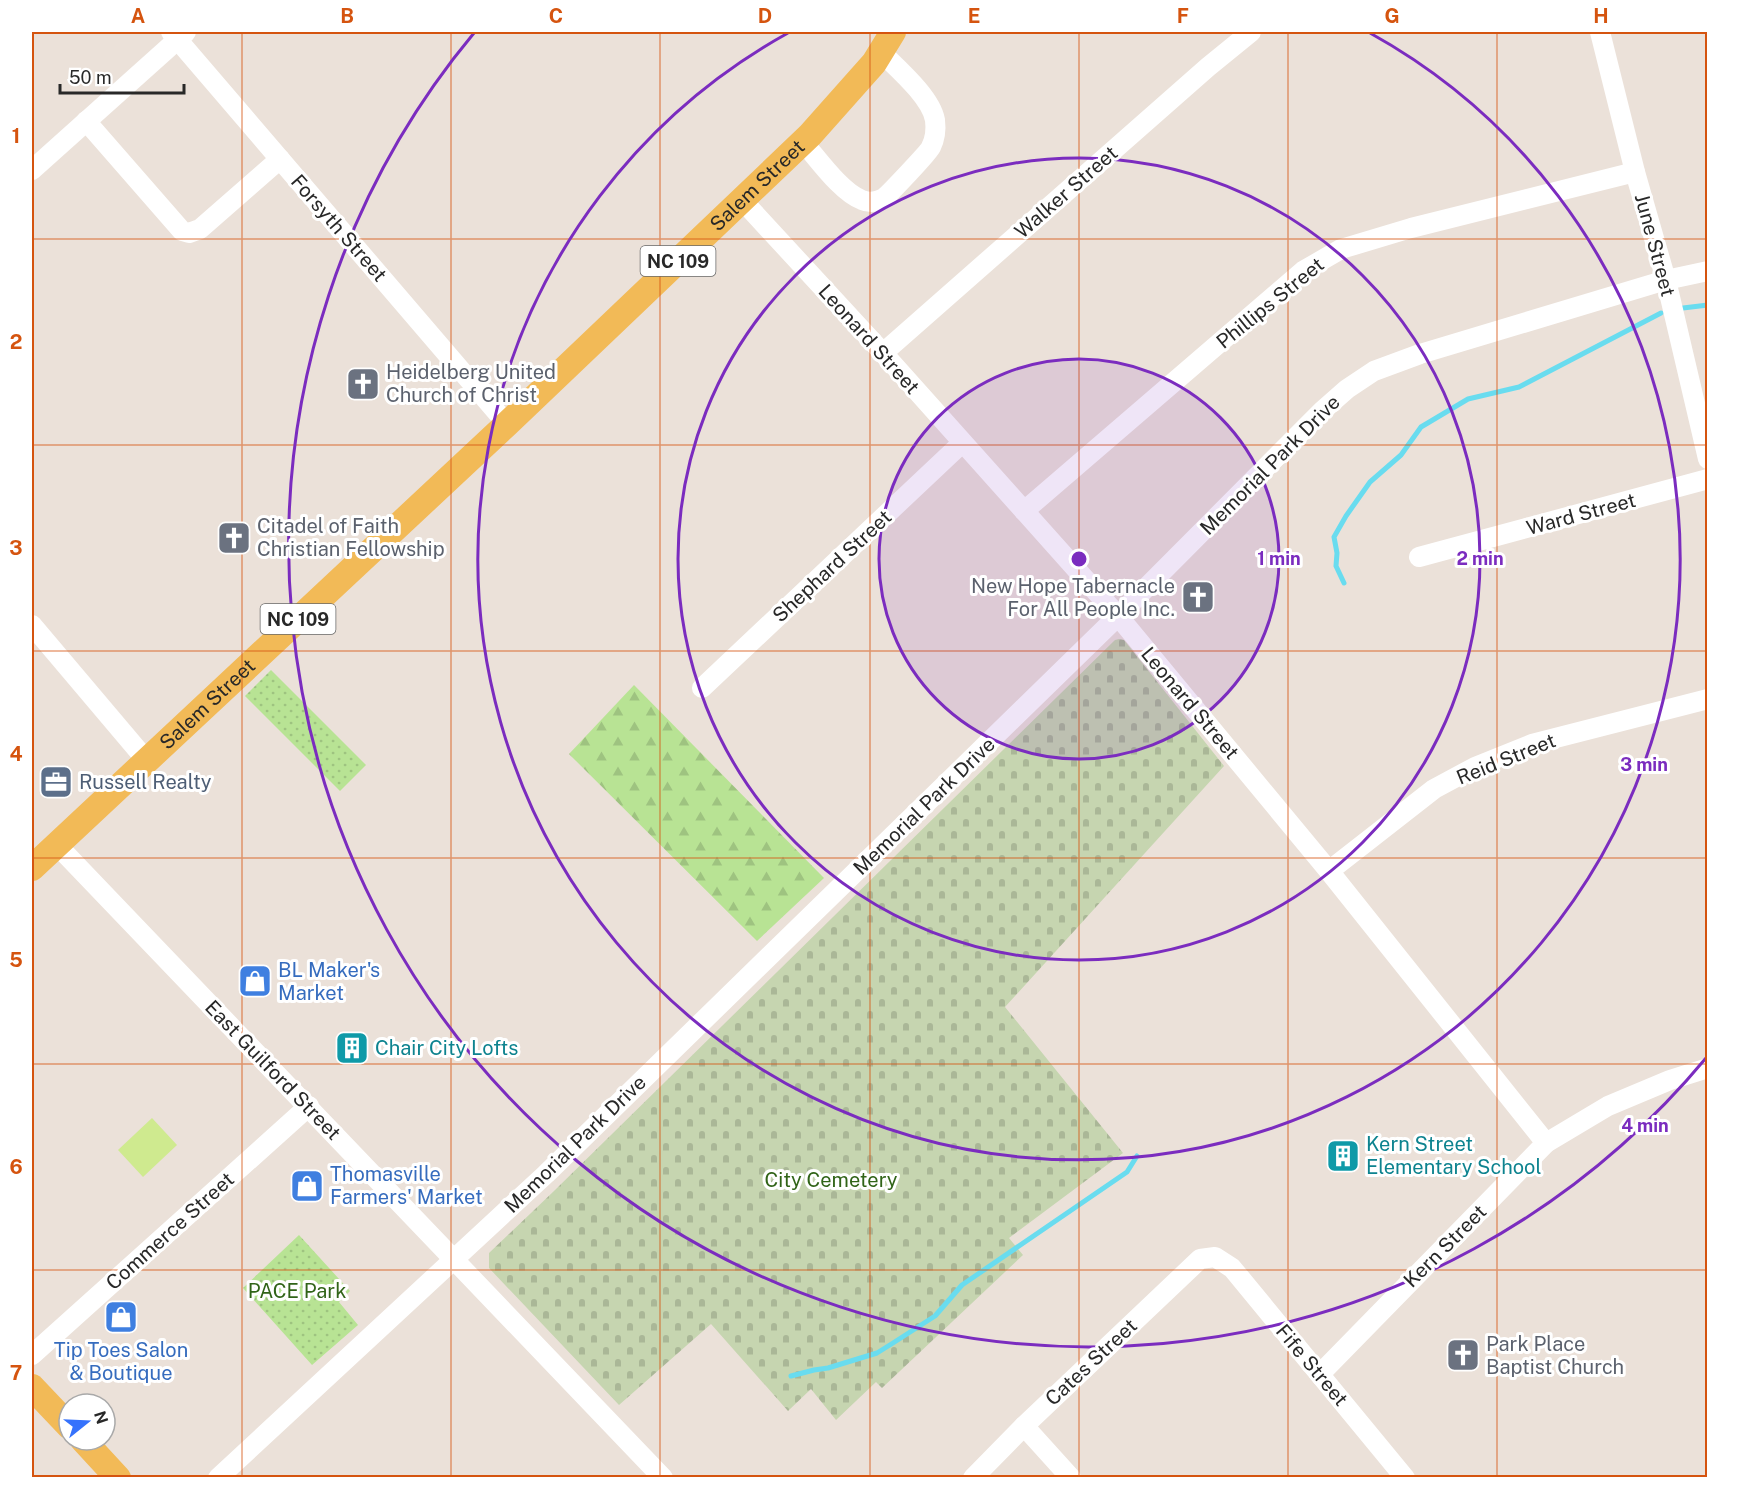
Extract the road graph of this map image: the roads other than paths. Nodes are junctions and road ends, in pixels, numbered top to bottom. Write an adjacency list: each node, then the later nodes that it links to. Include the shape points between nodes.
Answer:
1 (1251, 32): 13 (street, Walker Street)
2 (1600, 32): 9 (street, June Street)
3 (178, 34): 5 (street); 7 (street, Forsyth Street)
4 (887, 42): 6 (main road, Salem Street / NC 109, via 874,63); 6 (street, via 906,76 931,107 935,121 931,148 885,197 873,202 848,193)
5 (86, 121): 7 (street, via 182,231 189,233 200,229); 8 (street)
6 (803, 142): 10 (main road, Salem Street / NC 109)
7 (280, 159): 14 (street, Forsyth Street)
8 (32, 170)
9 (1635, 172): 12 (street, June Street); 18 (street, Phillips Street, via 1341,249 1303,271)
10 (742, 200): 13 (street, Leonard Street); 14 (main road, Salem Street / NC 109)
11 (1707, 271): 12 (street, Memorial Park Drive)
12 (1666, 280): 16 (street, June Street); 20 (street, Memorial Park Drive, via 1374,371 1322,411)
13 (883, 353): 15 (street, Leonard Street)
14 (507, 424): 24 (main road, Salem Street / NC 109)
15 (962, 443): 18 (street, Leonard Street); 22 (street, Shephard Street)
16 (1707, 459)
17 (1707, 479): 19 (street, Ward Street)
18 (1024, 512): 20 (street, Leonard Street)
19 (1419, 557)
20 (1118, 616): 27 (street, Leonard Street); 32 (street, Memorial Park Drive, via 555,1166)
21 (32, 625): 24 (street)
22 (702, 688)
23 (1707, 699): 27 (street, Reid Street, via 1532,744 1475,767 1434,789)
24 (147, 761): 25 (main road, Salem Street / NC 109)
25 (57, 844): 26 (main road, Salem Street / NC 109); 29 (street, East Guilford Street)
26 (32, 868)
27 (1329, 871): 30 (street, Leonard Street)
28 (1707, 1068): 30 (street, Kern Street, via 1608,1106)
29 (309, 1106): 32 (street, East Guilford Street); 33 (street, Commerce Street)
30 (1546, 1143): 34 (street, Kern Street)
31 (1215, 1257): 34 (street, Fife Street, via 1232,1268); 37 (street, Cates Street, via 1200,1259)
32 (454, 1259): 40 (street, Memorial Park Drive); 41 (street, East Guilford Street)
33 (32, 1355)
34 (1320, 1374): 44 (street, Fife Street)
35 (32, 1387): 36 (main road)
36 (57, 1413)
37 (1024, 1425): 42 (street, Cates Street); 43 (street)
38 (94, 1452): 39 (main road)
39 (118, 1478)
40 (218, 1478)
41 (663, 1478)
42 (973, 1478)
43 (1071, 1478)
44 (1405, 1478)

